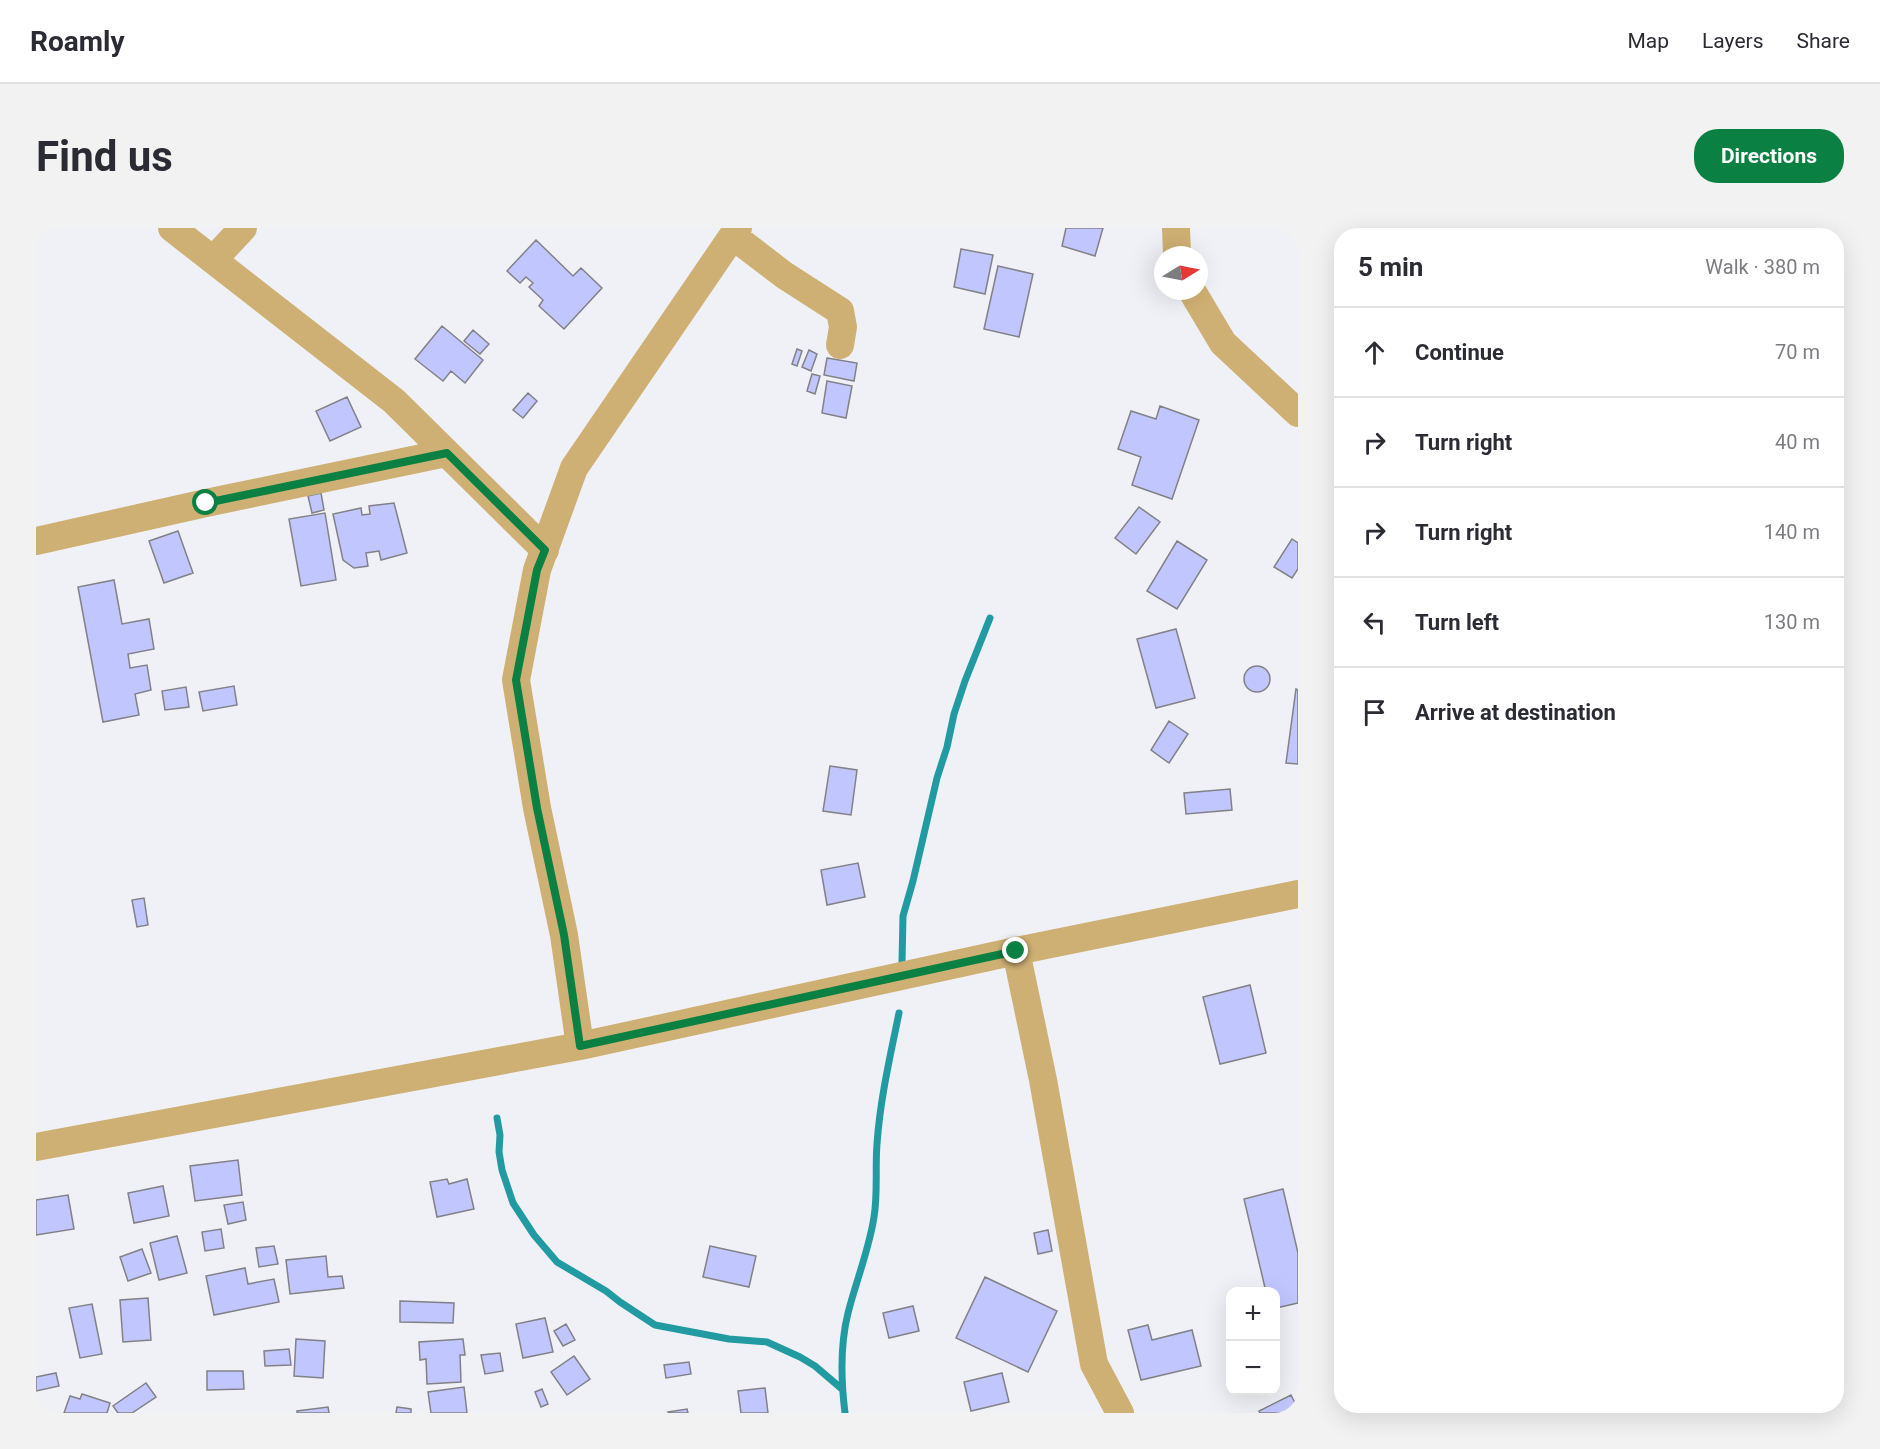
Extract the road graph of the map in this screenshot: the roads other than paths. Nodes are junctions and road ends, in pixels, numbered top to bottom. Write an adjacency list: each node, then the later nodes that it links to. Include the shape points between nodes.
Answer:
1 (172, 228): 6 (street)
2 (243, 228): 6 (street)
3 (1176, 228): 5 (street)
4 (735, 232): 8 (street, via 784,275 840,311); 12 (street, via 574,468)
5 (1177, 246)
6 (213, 260): 10 (street, via 394,401)
7 (1197, 300): 9 (street, via 1223,343)
8 (840, 345)
9 (1298, 413)
10 (447, 453): 11 (street); 12 (street)
11 (36, 541)
12 (545, 550): 15 (street, via 537,570 516,680 537,808 564,935)
13 (1298, 894): 14 (street)
14 (1016, 951): 15 (street); 17 (street, via 1094,1364)
15 (580, 1046): 16 (street)
16 (36, 1147)
17 (1120, 1413)

